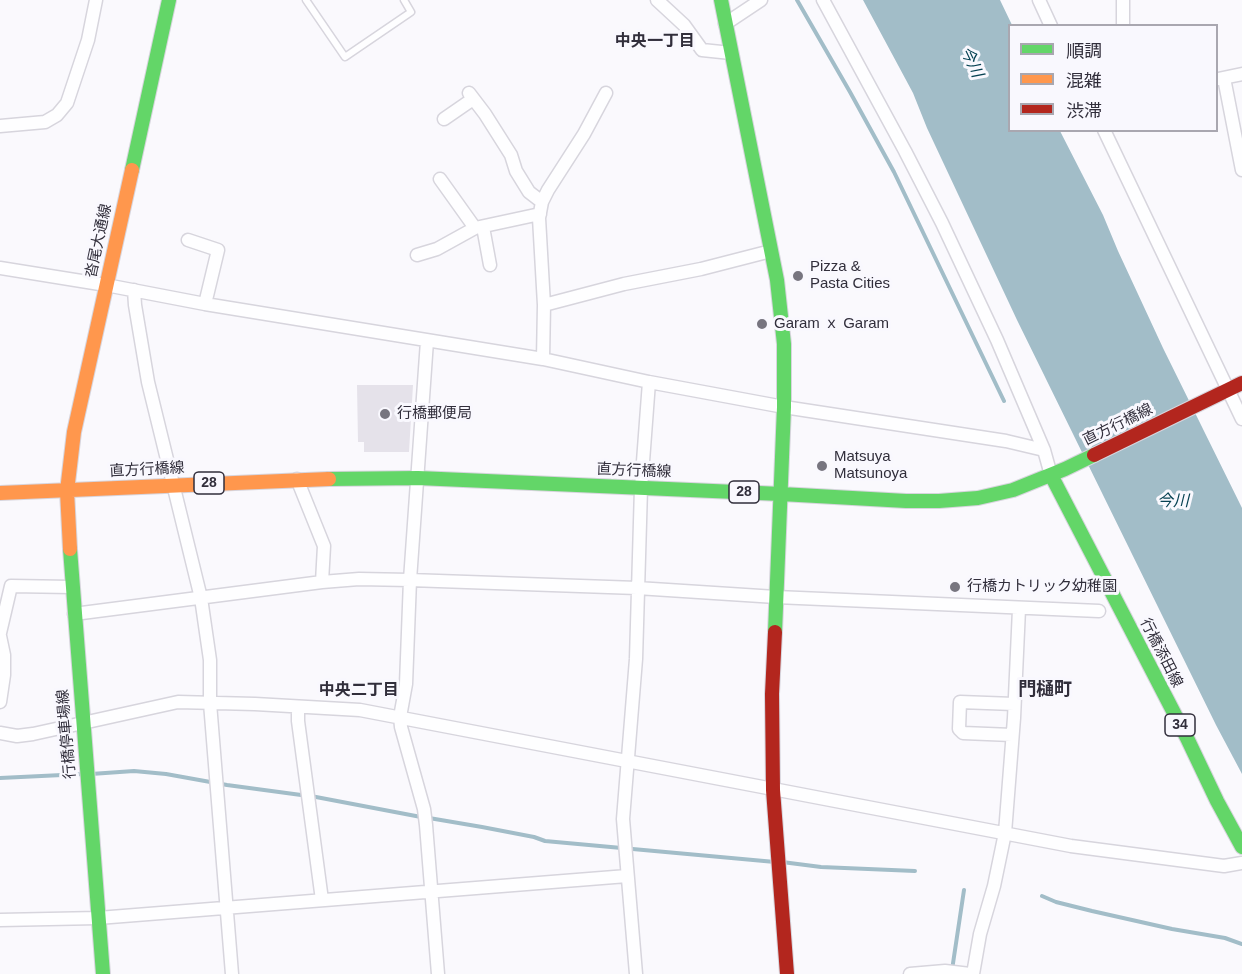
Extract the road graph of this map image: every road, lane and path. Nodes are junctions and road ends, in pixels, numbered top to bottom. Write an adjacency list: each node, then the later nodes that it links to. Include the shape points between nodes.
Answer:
1 (96, 0): 19 (street, via 88,40 67,103 45,122)
2 (169, 0): 30 (main road, 沓尾大通線)
3 (306, 0): 4 (lane, via 345,57 411,12)
4 (404, 0)
5 (657, 0): 14 (street, via 684,25 702,50)
6 (721, 0): 11 (main road)
7 (761, 0): 11 (street)
8 (823, 0): 41 (street, via 942,223)
9 (1039, 0): 12 (street)
10 (1123, 0): 13 (street)
11 (725, 24): 14 (main road)
12 (1050, 24)
13 (1123, 24)
14 (731, 53): 26 (main road)
15 (1242, 74): 16 (street)
16 (1220, 78): 21 (street)
17 (606, 93): 23 (street)
18 (444, 119): 23 (street, via 471,96)
19 (0, 126)
20 (1105, 132): 38 (street)
21 (1242, 170)
22 (440, 179): 24 (street)
23 (541, 208): 24 (street); 33 (street)
24 (479, 227): 27 (street); 28 (street)
25 (188, 240): 32 (street, via 218,250)
26 (771, 251): 33 (street); 39 (main road, via 784,344)
27 (417, 255)
28 (490, 265)
29 (0, 268): 30 (street)
30 (106, 285): 31 (street); 47 (main road, 沓尾大通線, via 74,432)
31 (134, 290): 32 (street); 45 (street, via 148,382)
32 (205, 304): 34 (street)
33 (544, 305): 35 (street)
34 (427, 341): 35 (street); 43 (street)
35 (543, 359): 36 (street)
36 (649, 382): 39 (street); 46 (street)
37 (1242, 383): 38 (main road, 直方行橋線 / 28)
38 (1224, 391): 40 (street); 42 (main road, 直方行橋線 / 28)
39 (784, 407): 41 (street); 49 (main road)
40 (1241, 416)
41 (1044, 450): 42 (street)
42 (1051, 475): 49 (main road, 直方行橋線 / 28, via 1013,490 939,501); 71 (main road, 行橋添田線 / 34)
43 (418, 478): 44 (main road, 直方行橋線 / 28); 46 (main road, 直方行橋線 / 28); 50 (street)
44 (297, 479): 45 (main road, 直方行橋線 / 28); 51 (street, via 324,546)
45 (173, 484): 47 (main road, 直方行橋線 / 28); 55 (street)
46 (641, 488): 49 (main road, 直方行橋線 / 28); 53 (street)
47 (67, 491): 48 (main road, 直方行橋線 / 28); 52 (main road, 行橋停車場線)
48 (0, 494)
49 (781, 494): 54 (main road)
50 (410, 580): 51 (street); 53 (street); 64 (street, via 406,684)
51 (322, 582): 55 (street)
52 (72, 587): 58 (main road, 行橋停車場線); 59 (street, via 11,586)
53 (638, 588): 54 (street); 68 (street)
54 (776, 597): 56 (street); 69 (main road)
55 (201, 598): 58 (street); 61 (street, via 210,660)
56 (1019, 609): 57 (street); 62 (street)
57 (1099, 611)
58 (74, 614): 65 (main road, 行橋停車場線)
59 (0, 634): 60 (street, via 4,675)
60 (0, 702)
61 (210, 703): 63 (street); 65 (street, via 178,702); 76 (street)
62 (1014, 704): 67 (street); 67 (street, via 960,702 959,729 963,733)
63 (298, 707): 64 (street, via 360,710); 75 (street)
64 (400, 717): 68 (street); 74 (street, via 424,809)
65 (83, 724): 66 (street, via 33,734); 77 (main road, 行橋停車場線)
66 (0, 733)
67 (1012, 735): 70 (street)
68 (628, 761): 69 (street); 73 (street, via 623,819)
69 (773, 790): 70 (street); 83 (main road)
70 (1005, 833): 72 (street, via 1071,846 1224,866); 85 (street)
71 (1242, 847)
72 (1242, 863)
73 (627, 876): 74 (street); 82 (street)
74 (431, 891): 75 (street); 81 (street)
75 (322, 900): 76 (street)
76 (227, 908): 77 (street); 80 (street)
77 (98, 918): 78 (street); 79 (main road, 行橋停車場線)
78 (0, 920)
79 (103, 974)
80 (232, 974)
81 (438, 974)
82 (636, 974)
83 (787, 974)
84 (910, 974): 85 (street)
85 (972, 974)

